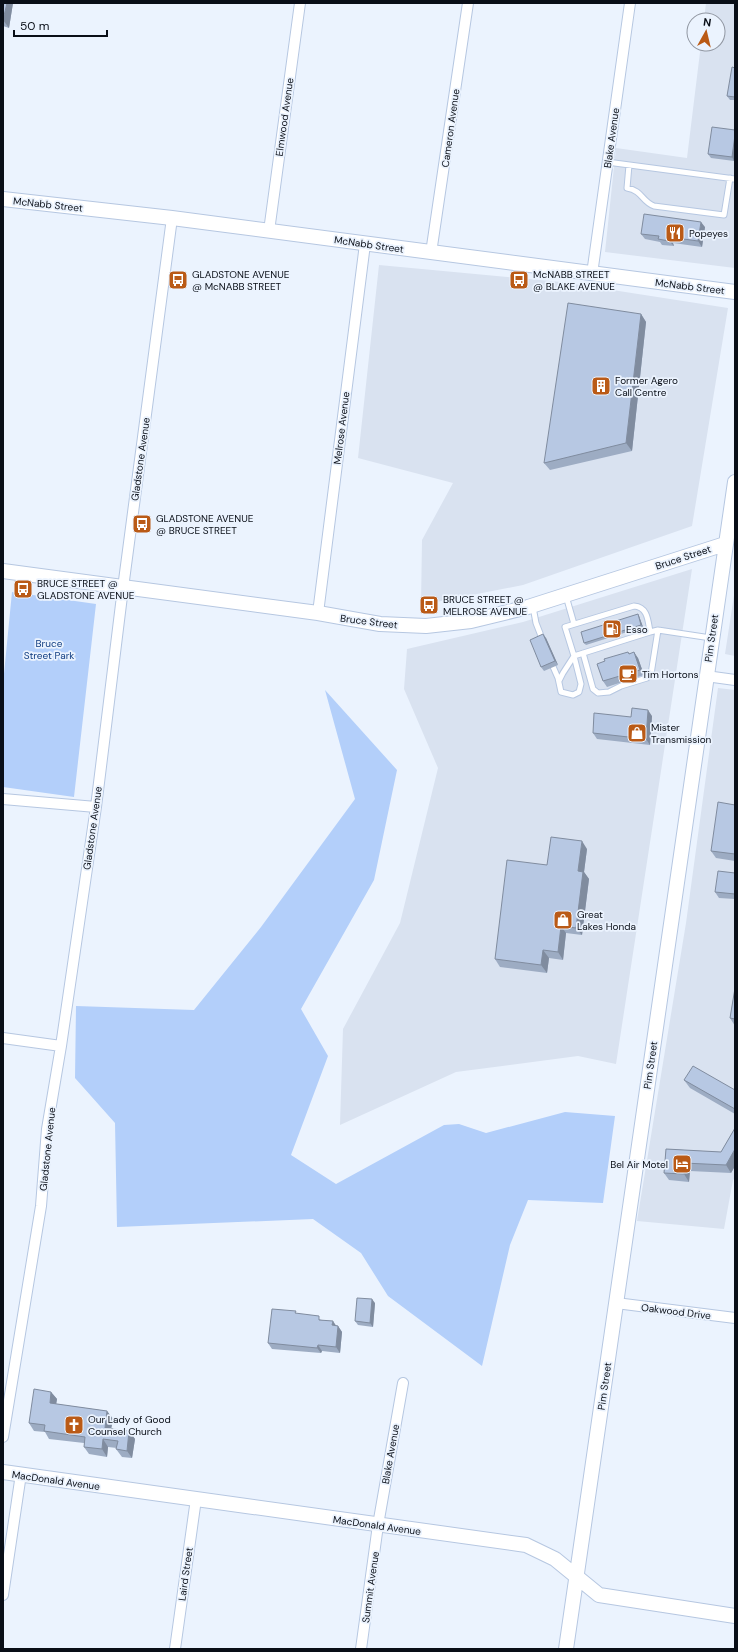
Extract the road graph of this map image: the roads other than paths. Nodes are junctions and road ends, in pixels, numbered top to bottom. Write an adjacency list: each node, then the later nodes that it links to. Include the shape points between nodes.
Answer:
1 (300, 3): 9 (street, Elmwood Avenue)
2 (468, 3): 11 (street, Cameron Avenue)
3 (630, 3): 4 (street, Blake Avenue)
4 (607, 162): 5 (lane); 12 (street, Blake Avenue)
5 (630, 165): 6 (lane); 6 (lane, via 627,188 635,190 647,204 654,206 724,215)
6 (733, 179)
7 (3, 199): 8 (main road, McNabb Street)
8 (172, 218): 9 (main road, McNabb Street); 17 (street, Gladstone Avenue)
9 (269, 231): 10 (main road, McNabb Street)
10 (365, 244): 11 (main road, McNabb Street); 20 (street, Melrose Avenue)
11 (431, 253): 12 (main road, McNabb Street)
12 (592, 274): 13 (main road, McNabb Street)
13 (735, 292)
14 (735, 482): 15 (main road, Pim Street)
15 (726, 544): 18 (main road, Bruce Street); 24 (main road, Pim Street)
16 (3, 571): 17 (main road, Bruce Street)
17 (123, 588): 20 (main road, Bruce Street); 33 (street, Gladstone Avenue)
18 (566, 595): 19 (main road, Bruce Street); 21 (lane)
19 (533, 606): 20 (main road, Bruce Street, via 471,621 426,626 380,624); 25 (lane)
20 (318, 613)
21 (574, 624): 23 (lane, via 640,606 646,612); 28 (lane, via 565,627)
22 (658, 630): 23 (lane); 24 (lane); 26 (lane, via 651,674 647,678 609,692 598,692 593,689)
23 (650, 632): 26 (lane)
24 (711, 638): 29 (main road, Pim Street)
25 (544, 644)
26 (583, 653): 28 (lane)
27 (549, 656): 31 (lane)
28 (574, 656): 31 (lane); 31 (lane, via 581,684 579,692 573,695 564,694)
29 (706, 676): 30 (street); 36 (main road, Pim Street)
30 (735, 680)
31 (559, 682)
32 (3, 799): 33 (street)
33 (96, 807): 35 (street, Gladstone Avenue)
34 (3, 1038): 35 (street)
35 (61, 1046): 39 (street, Gladstone Avenue, via 47,1129 41,1206)
36 (616, 1303): 37 (street, Oakwood Drive); 44 (main road, Pim Street)
37 (735, 1318)
38 (403, 1383): 43 (street, Blake Avenue)
39 (3, 1437)
40 (3, 1472): 41 (main road, MacDonald Avenue)
41 (21, 1474): 42 (main road, MacDonald Avenue); 45 (street)
42 (196, 1499): 43 (main road, MacDonald Avenue); 47 (street, Laird Street)
43 (378, 1525): 44 (main road, MacDonald Avenue, via 526,1545 555,1559); 48 (street, Summit Avenue)
44 (576, 1577): 46 (main road, MacDonald Avenue, via 599,1595); 49 (main road, Pim Street)
45 (3, 1595)
46 (735, 1616)
47 (174, 1649)
48 (361, 1649)
49 (566, 1649)

